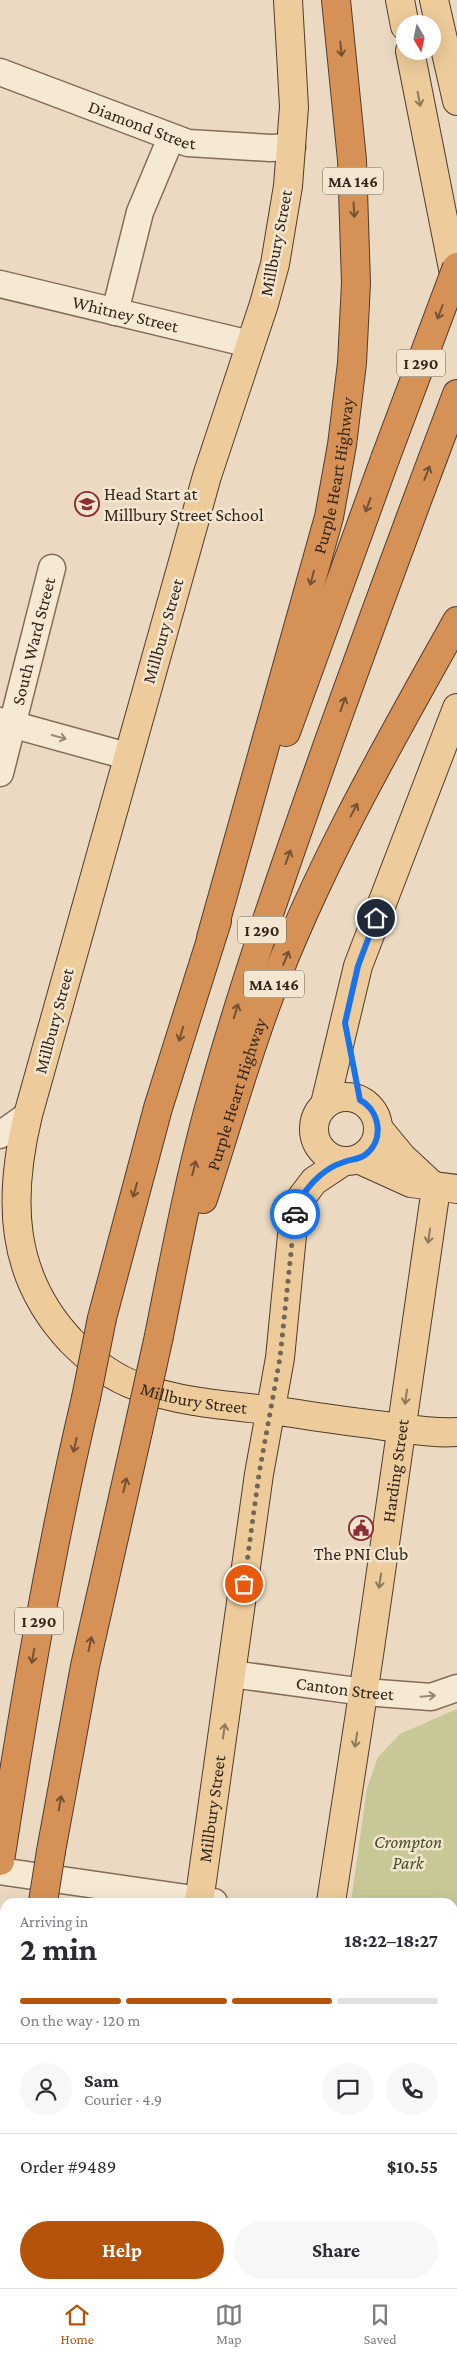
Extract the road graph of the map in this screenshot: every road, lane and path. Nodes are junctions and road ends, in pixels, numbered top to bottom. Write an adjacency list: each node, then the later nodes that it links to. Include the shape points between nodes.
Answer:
1 (288, 0): 10 (main road, Millbury Street, via 294,107)
2 (336, 0): 23 (highway, Purple Heart Highway / MA 146, one-way to 23, via 352,160 356,284 352,363 342,445 329,517)
3 (400, 0): 5 (main road)
4 (434, 0): 8 (main road)
5 (403, 15)
6 (412, 60): 13 (main road, one-way to 13)
7 (0, 72): 9 (street, Diamond Street)
8 (457, 101)
9 (171, 138): 10 (street, Diamond Street, via 188,143); 14 (street, via 140,212)
10 (292, 147): 15 (main road, Millbury Street, via 275,264)
11 (457, 267): 23 (highway, I 290, one-way to 23, bridge)
12 (0, 284): 14 (street, Whitney Street)
13 (457, 289)
14 (116, 312): 15 (street, Whitney Street)
15 (250, 344): 21 (main road, Millbury Street, via 207,476)
16 (457, 394): 32 (highway, I 290, one-way to 16, via 187,1197 235,1014 266,918)
17 (52, 568): 20 (street, South Ward Street)
18 (457, 620): 32 (highway, Purple Heart Highway / MA 146, one-way to 18, via 269,997 340,836)
19 (457, 708): 24 (main road, via 362,953)
20 (6, 723): 21 (street, one-way to 21); 22 (street, South Ward Street)
21 (127, 756): 27 (main road, Millbury Street)
22 (0, 773)
23 (211, 938): 39 (highway, I 290, one-way to 39, bridge, via 158,1108 102,1318 43,1598)
24 (345, 1023): 25 (main road); 26 (main road)
25 (360, 1100): 26 (main road, via 344,1096); 28 (main road, via 374,1113)
26 (325, 1104): 30 (main road, via 314,1120 314,1138 327,1156)
27 (28, 1114): 29 (street); 33 (main road, Millbury Street, via 16,1182 19,1240 25,1266 40,1301 62,1331 98,1366 140,1388 178,1397)
28 (378, 1128): 30 (main road, via 373,1147); 31 (main road, via 402,1157)
29 (0, 1135)
30 (351, 1160): 31 (main road, via 411,1183); 33 (main road, via 314,1181 298,1202)
31 (446, 1188): 34 (main road, Harding Street, one-way to 34)
32 (159, 1336): 40 (highway, I 290, one-way to 32, bridge, via 85,1666)
33 (271, 1410): 34 (main road); 36 (main road, Millbury Street, via 259,1474)
34 (402, 1428): 35 (main road); 38 (main road, Harding Street, one-way to 38)
35 (457, 1432)
36 (232, 1674): 38 (street, Canton Street); 42 (main road, Millbury Street, one-way to 36)
37 (457, 1688): 38 (street, Canton Street, one-way to 37, via 431,1697)
38 (364, 1692): 43 (main road, Harding Street, one-way to 43)
39 (1, 1859): 41 (street)
40 (44, 1898)
41 (185, 1898)
42 (204, 1898)
43 (333, 1898)

